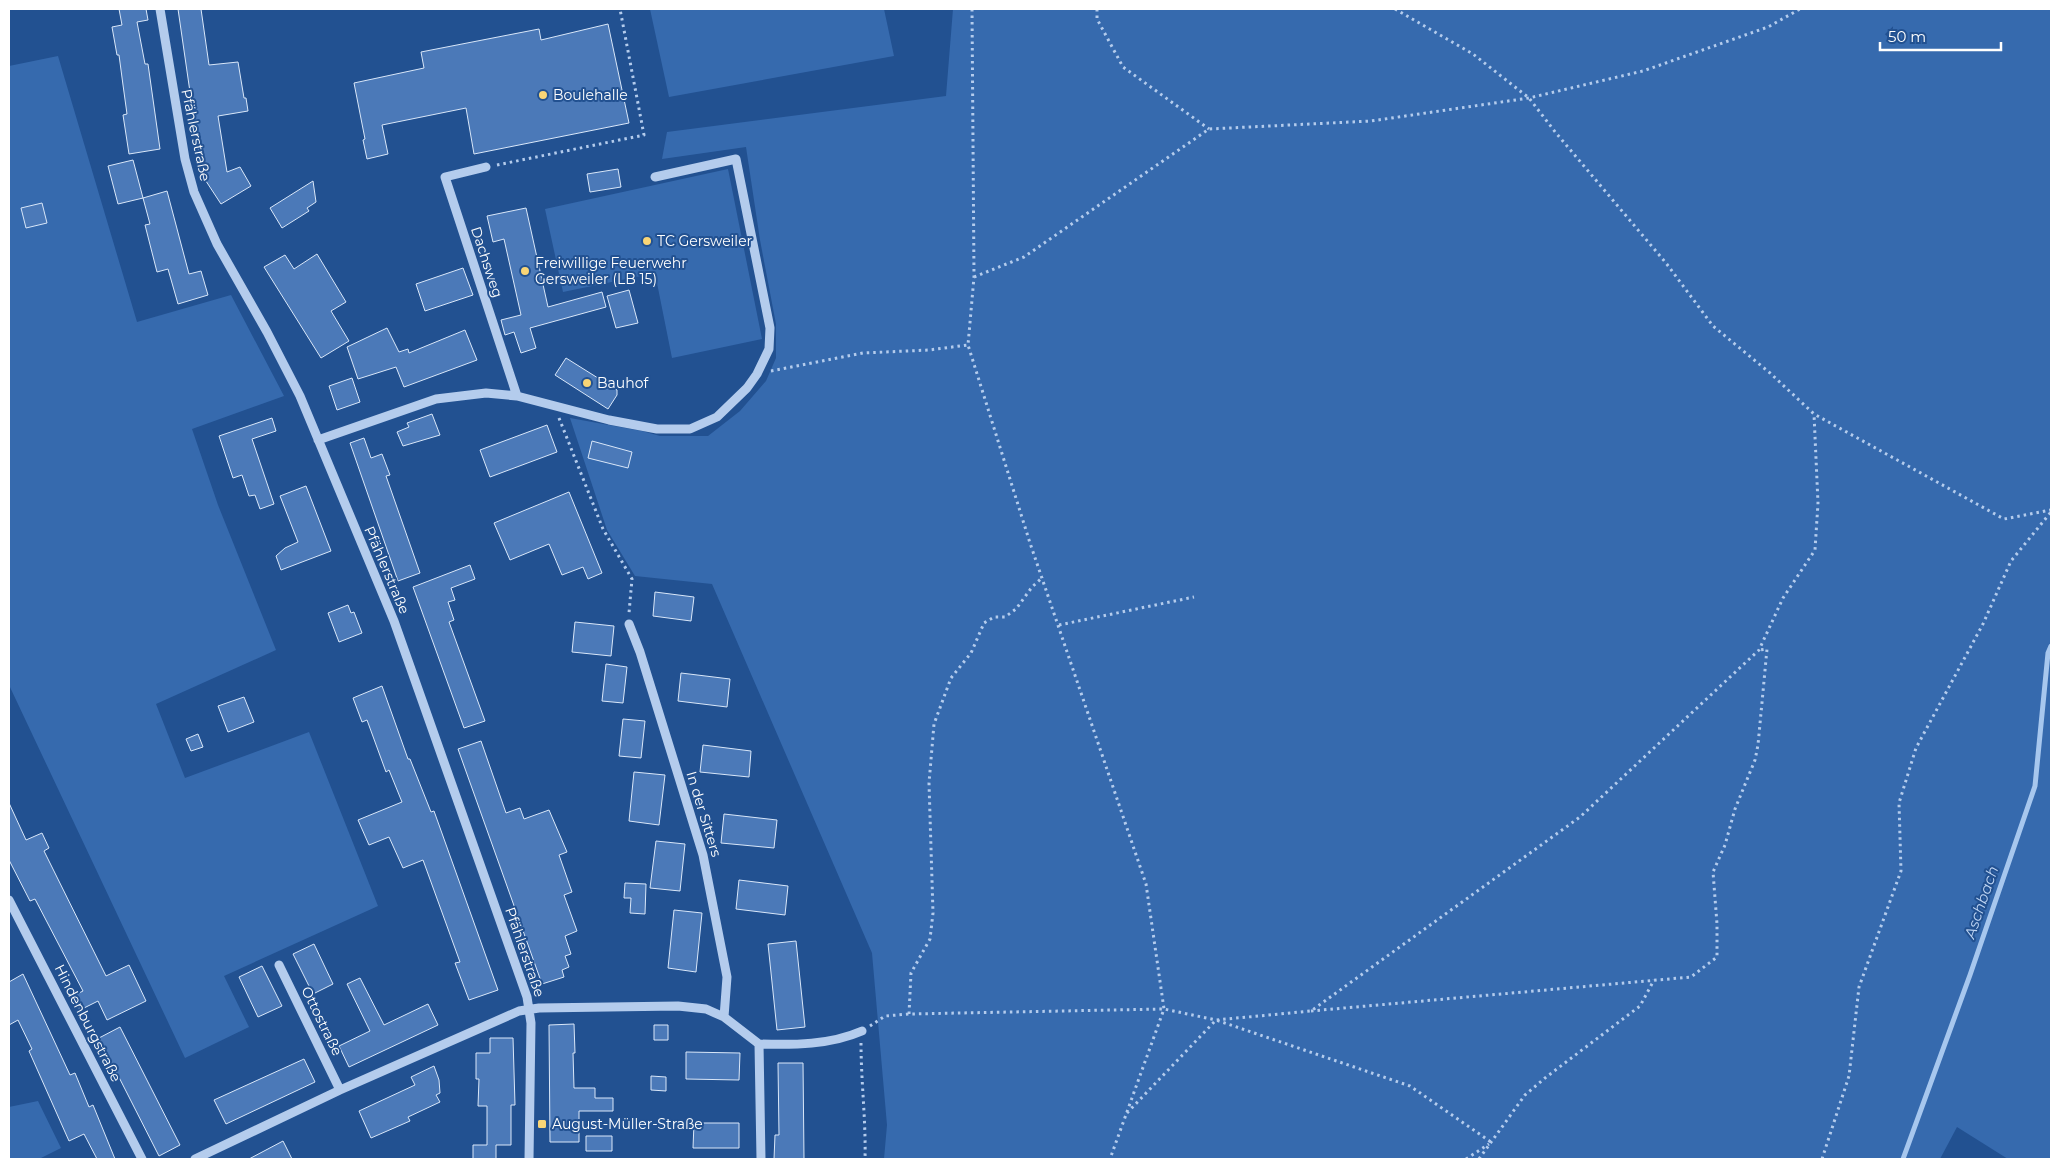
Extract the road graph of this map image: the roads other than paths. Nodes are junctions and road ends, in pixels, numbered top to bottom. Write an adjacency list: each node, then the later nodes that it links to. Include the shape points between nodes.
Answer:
1 (160, 9): 5 (street, Pfählerstraße, via 185,159 194,192 217,244 296,388)
2 (486, 167): 4 (street, Dachsweg, via 445,177)
3 (655, 177): 4 (street, via 736,159 770,328 769,349 757,374 717,417 690,429 657,429 609,420)
4 (517, 396): 5 (street, via 486,393 436,399)
5 (318, 440): 9 (street, Pfählerstraße, via 394,621)
6 (629, 624): 10 (street, In der Sitters, via 704,855 727,977)
7 (9, 900): 14 (street, Hindenburgstraße)
8 (279, 965): 13 (street, Ottostraße)
9 (529, 1009): 10 (street, via 678,1006 706,1010); 13 (street); 16 (street, Pfählerstraße)
10 (724, 1017): 12 (street)
11 (862, 1031): 12 (street, via 845,1038 793,1045)
12 (759, 1044): 17 (street)
13 (340, 1090): 15 (street)
14 (142, 1159)
15 (194, 1159)
16 (530, 1159)
17 (761, 1159)

